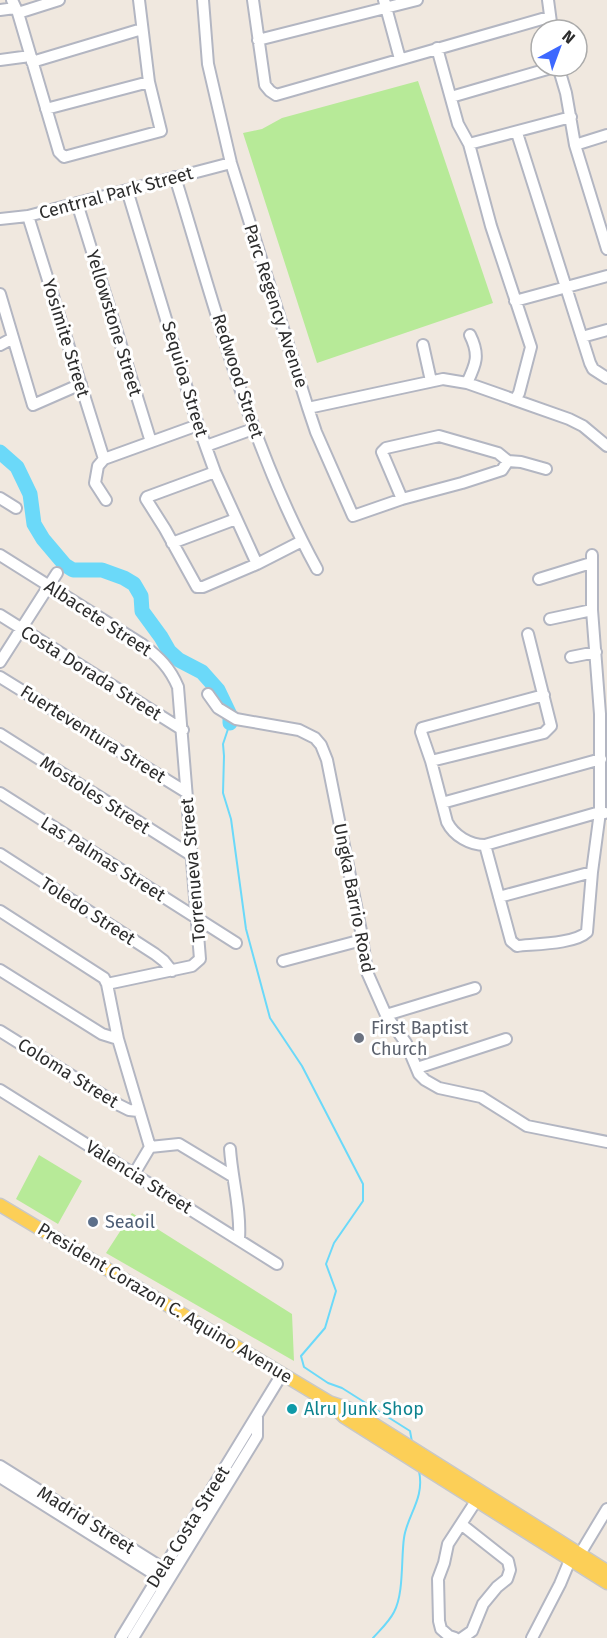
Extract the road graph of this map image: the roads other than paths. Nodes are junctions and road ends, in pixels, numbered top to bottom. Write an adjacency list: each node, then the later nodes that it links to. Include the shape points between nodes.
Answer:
1 (59, 0): 8 (street)
2 (139, 0): 11 (street)
3 (203, 0): 27 (street, Parc Regency Avenue, via 208,64)
4 (253, 0): 12 (street)
5 (417, 0): 7 (street)
6 (548, 0): 10 (street)
7 (385, 4): 12 (street); 15 (street)
8 (15, 7): 9 (street); 14 (street)
9 (0, 10)
10 (549, 17): 13 (street)
11 (142, 29): 14 (street); 19 (street)
12 (258, 40): 15 (street, via 265,85 276,95)
13 (437, 48): 15 (street); 20 (street)
14 (31, 59): 16 (street); 21 (street)
15 (400, 59)
16 (0, 60)
17 (529, 74): 20 (street)
18 (561, 78): 22 (street)
19 (149, 82): 21 (street); 21 (street, via 161,131 62,157)
20 (451, 97): 25 (street, via 458,124)
21 (46, 109)
22 (571, 117): 23 (street); 26 (street)
23 (517, 133): 25 (street); 35 (street)
24 (607, 135): 26 (street)
25 (469, 144): 37 (street)
26 (575, 145): 33 (street)
27 (231, 163): 28 (street, Centrral Park Street); 49 (street, Parc Regency Avenue)
28 (175, 177): 29 (street, Centrral Park Street); 51 (street, Redwood Street)
29 (127, 190): 30 (street, Centrral Park Street); 50 (street, Sequioa Street)
30 (77, 203): 31 (street, Centrral Park Street); 52 (street, Yellowstone Street)
31 (28, 216): 32 (street, Centrral Park Street); 47 (street, Yosimite Street)
32 (0, 219)
33 (607, 249)
34 (607, 276): 35 (street)
35 (566, 288): 37 (street); 40 (street)
36 (0, 294): 41 (street)
37 (515, 301): 48 (street, via 531,347)
38 (607, 330): 40 (street)
39 (471, 335): 46 (street, via 477,356)
40 (582, 337): 44 (street, via 593,369)
41 (13, 338): 42 (street); 47 (street, via 33,405)
42 (0, 345)
43 (423, 345): 45 (street)
44 (607, 378)
45 (430, 381): 46 (street, Parc Regency Avenue); 49 (street, Parc Regency Avenue)
46 (468, 383): 48 (street, Parc Regency Avenue)
47 (81, 384): 55 (street, Yosimite Street)
48 (515, 400): 54 (street, Parc Regency Avenue, via 583,426)
49 (308, 408): 60 (street, via 353,516)
50 (198, 425): 52 (street); 53 (street, Sequioa Street)
51 (253, 429): 53 (street); 64 (street, Redwood Street)
52 (151, 442): 55 (street)
53 (206, 446): 58 (street, Sequioa Street)
54 (607, 446)
55 (104, 459): 61 (street, via 98,466 95,483)
56 (508, 461): 57 (street); 60 (street, via 502,470); 60 (street, via 498,453 439,436 386,448 383,457)
57 (546, 469)
58 (215, 472): 63 (street, Sequioa Street); 65 (street, via 147,497)
59 (0, 498): 62 (street)
60 (402, 499)
61 (106, 500)
62 (16, 508)
63 (236, 519): 65 (street); 67 (street, Sequioa Street)
64 (302, 541): 67 (street); 68 (street, Redwood Street)
65 (172, 543): 67 (street, via 197,587)
66 (0, 555): 71 (street, Albacete Street)
67 (257, 564)
68 (317, 569)
69 (57, 573): 71 (street)
70 (539, 579): 72 (street, via 591,559)
71 (48, 585): 75 (street); 83 (street, Albacete Street, via 163,661 178,687)
72 (592, 610): 74 (street); 77 (street)
73 (0, 615): 75 (street, Costa Dorada Street)
74 (550, 619)
75 (21, 628): 79 (street); 83 (street, Costa Dorada Street)
76 (528, 634): 82 (street)
77 (596, 652): 78 (street); 85 (street)
78 (571, 657)
79 (0, 662)
80 (0, 677): 87 (street, Fuerteventura Street)
81 (208, 694): 98 (street, Ungka Barrio Road, via 231,717 299,730 321,745)
82 (544, 695): 86 (street, via 551,726 544,733); 86 (street, via 422,728)
83 (183, 730): 87 (street, Torrenueva Street)
84 (0, 734): 93 (street, Mostoles Street)
85 (601, 759): 89 (street); 90 (street)
86 (431, 761): 89 (street)
87 (186, 792): 93 (street, Torrenueva Street)
88 (0, 793): 97 (street, Las Palmas Street)
89 (442, 803): 91 (street, via 452,831 472,843)
90 (604, 813): 91 (street); 94 (street)
91 (485, 845): 95 (street)
92 (0, 855): 102 (street, Toledo Street, via 155,954)
93 (191, 855): 97 (street, Torrenueva Street)
94 (592, 872): 95 (street); 95 (street, via 587,932 576,938 517,945 510,941 506,931)
95 (499, 897)
96 (0, 911): 103 (street, via 98,973)
97 (196, 917): 99 (street, Las Palmas Street); 102 (street, Torrenueva Street, via 200,959 192,966)
98 (362, 940): 100 (street); 105 (street, Ungka Barrio Road, via 370,981)
99 (236, 944)
100 (283, 961)
101 (0, 970): 107 (street, via 102,1034)
102 (172, 971): 103 (street, Torrenueva Street)
103 (107, 984): 107 (street)
104 (475, 988): 105 (street)
105 (386, 1015): 109 (street, Ungka Barrio Road, via 406,1043)
106 (0, 1031): 111 (street, Coloma Street, via 117,1104)
107 (118, 1039): 111 (street)
108 (506, 1039): 109 (street)
109 (417, 1068): 112 (street, Ungka Barrio Road, via 424,1080 439,1088 481,1097 527,1126)
110 (0, 1090): 115 (street, Valencia Street)
111 (138, 1111): 113 (street)
112 (607, 1142)
113 (150, 1147): 115 (street); 116 (street, via 179,1144)
114 (230, 1149): 116 (street)
115 (134, 1174): 118 (street, Valencia Street)
116 (232, 1176): 118 (street, via 240,1219)
117 (0, 1205): 120 (main road, President Corazon C. Aquino Avenue)
118 (239, 1239): 119 (street, Valencia Street)
119 (277, 1264)
120 (282, 1374): 121 (main road, President Corazon C. Aquino Avenue); 129 (street, Dela Costa Street, via 257,1417 257,1436)
121 (347, 1413): 124 (main road, President Corazon C. Aquino Avenue); 127 (main road, President Corazon C. Aquino Avenue, via 407,1444)
122 (0, 1466): 129 (street, Madrid Street)
123 (0, 1477): 129 (street, Madrid Street)
124 (476, 1501): 126 (street); 127 (main road, President Corazon C. Aquino Avenue)
125 (607, 1509): 127 (street)
126 (461, 1524): 133 (street, via 448,1544 438,1579 441,1629); 134 (street, via 508,1561 510,1570 507,1579 483,1604 471,1631)
127 (575, 1557): 128 (main road, President Corazon C. Aquino Avenue); 130 (main road, President Corazon C. Aquino Avenue); 135 (street)
128 (607, 1571)
129 (165, 1575): 131 (street, Dela Costa Street); 132 (street, Dela Costa Street)
130 (607, 1583)
131 (121, 1638)
132 (133, 1638)
133 (455, 1638)
134 (462, 1638)
135 (532, 1638)

